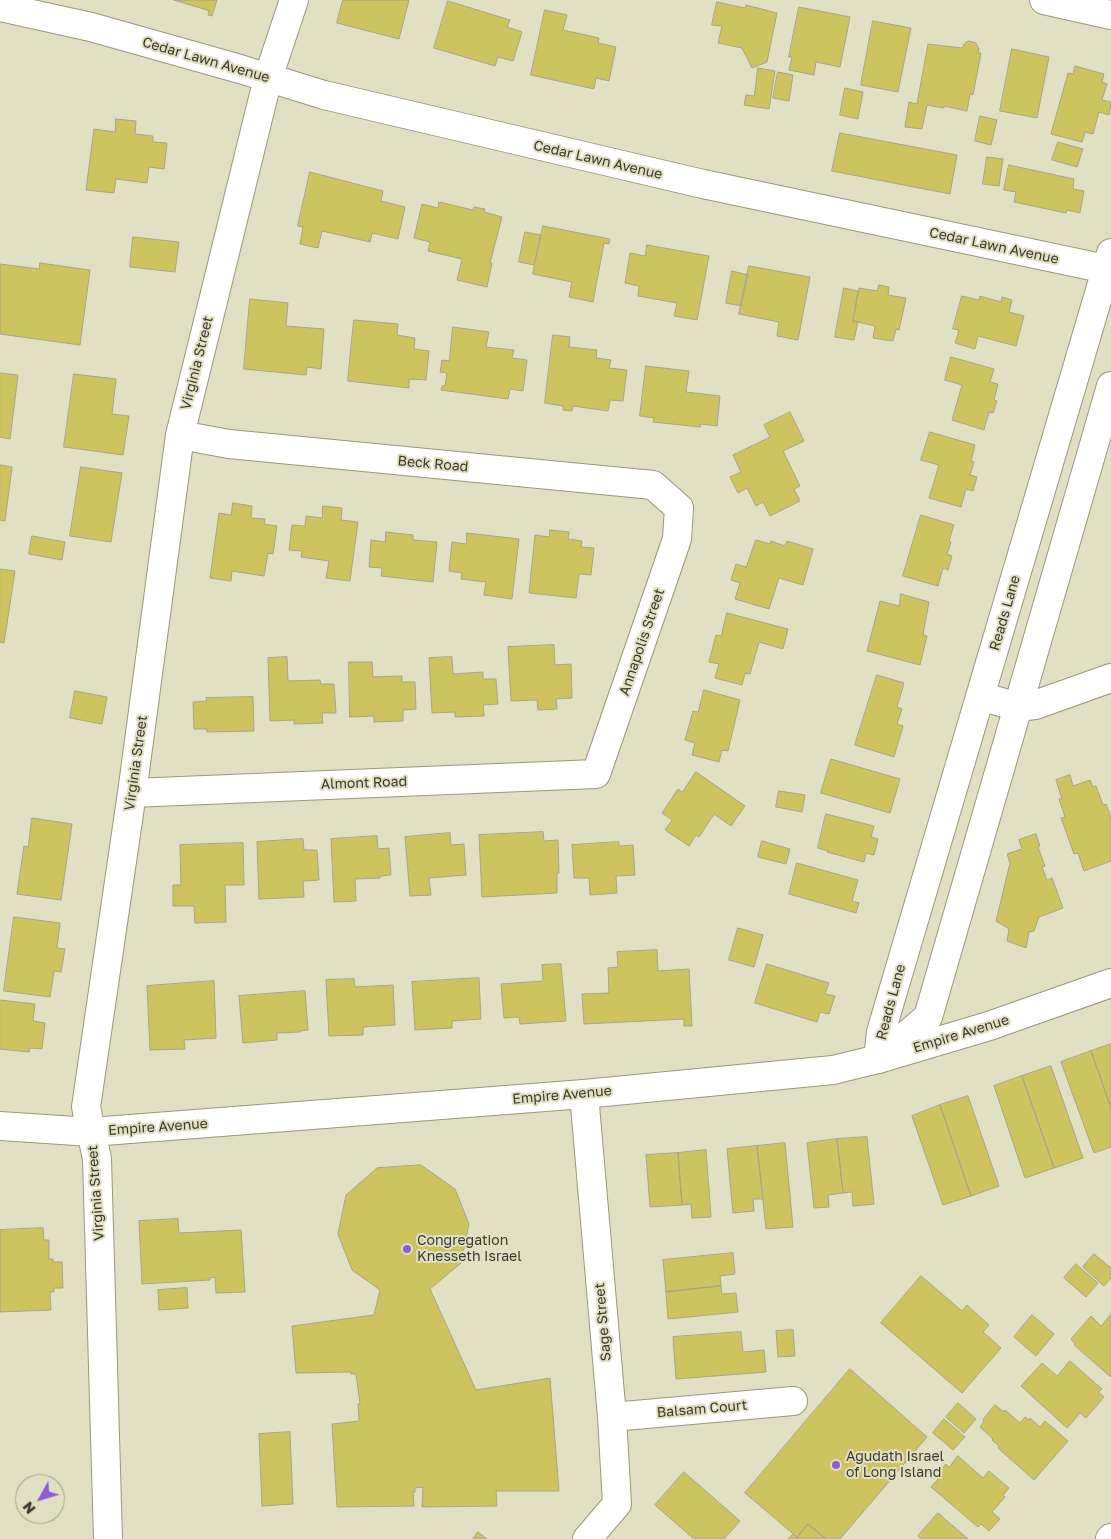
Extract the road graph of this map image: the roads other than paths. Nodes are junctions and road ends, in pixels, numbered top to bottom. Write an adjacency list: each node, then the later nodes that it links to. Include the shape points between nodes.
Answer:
1 (294, 0): 6 (street, Virginia Street)
2 (1044, 0): 5 (street)
3 (0, 7): 4 (street, Cedar Lawn Avenue)
4 (49, 9): 6 (street, Cedar Lawn Avenue, via 91,27)
5 (1111, 16)
6 (268, 78): 7 (street, Cedar Lawn Avenue, via 324,95 703,184); 9 (street, Virginia Street)
7 (1109, 264): 12 (street, Reads Lane)
8 (1111, 386): 13 (street, Reads Lane)
9 (180, 435): 10 (street, Beck Road, via 229,444 653,485); 15 (street, Virginia Street)
10 (679, 508): 14 (street, Annapolis Street, via 677,539)
11 (1111, 678): 13 (street, via 1035,705)
12 (980, 696): 13 (street); 17 (street, Reads Lane, via 881,1032)
13 (1018, 707): 17 (street, Reads Lane, via 928,1016)
14 (596, 774): 15 (street, Almont Road)
15 (132, 793): 20 (street, Virginia Street, via 86,1107)
16 (1111, 983): 17 (street, Empire Avenue, via 989,1026)
17 (878, 1059): 18 (street, Empire Avenue, via 832,1070)
18 (584, 1094): 20 (street, Empire Avenue); 22 (street, Sage Street)
19 (0, 1126): 20 (street, Empire Avenue)
20 (91, 1132): 23 (street, Virginia Street, via 97,1159)
21 (793, 1401): 22 (street, Balsam Court)
22 (612, 1417): 24 (street, Sage Street, via 617,1504)
23 (108, 1539)
24 (586, 1539)

